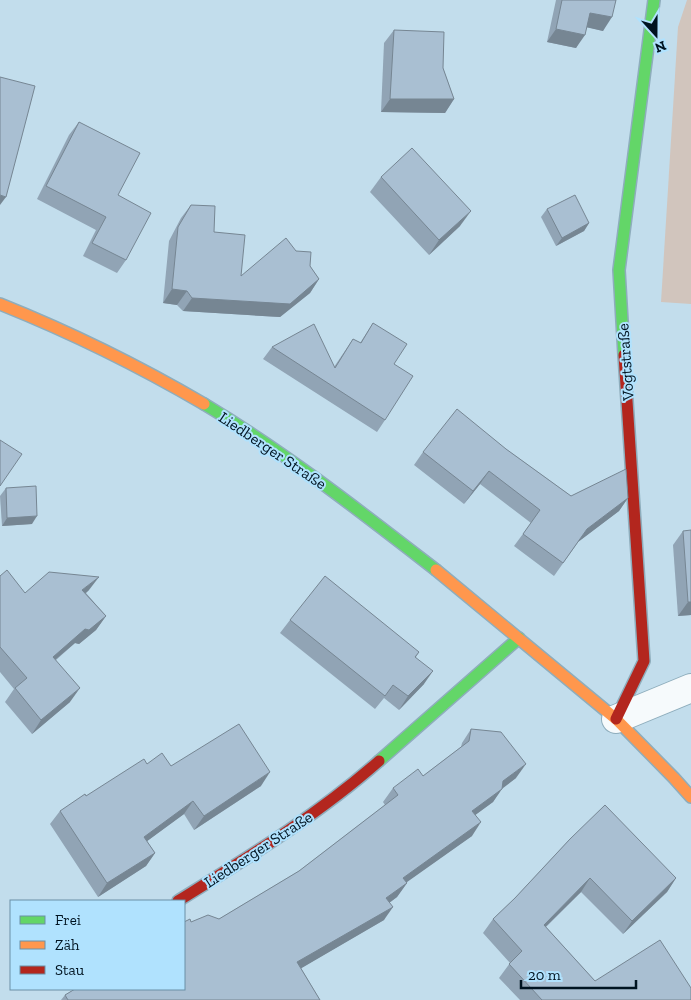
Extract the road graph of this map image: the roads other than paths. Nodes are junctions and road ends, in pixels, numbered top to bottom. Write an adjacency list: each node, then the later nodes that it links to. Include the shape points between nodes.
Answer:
1 (654, 0): 5 (street, Vogtstraße, via 619,270 644,661)
2 (0, 304): 3 (street, Liedberger Straße, via 108,352 234,422 346,500)
3 (518, 638): 5 (street, Liedberger Straße); 7 (street, Liedberger Straße, via 340,794)
4 (691, 688): 5 (street)
5 (616, 719): 6 (street, Liedberger Straße)
6 (691, 797)
7 (180, 900)

